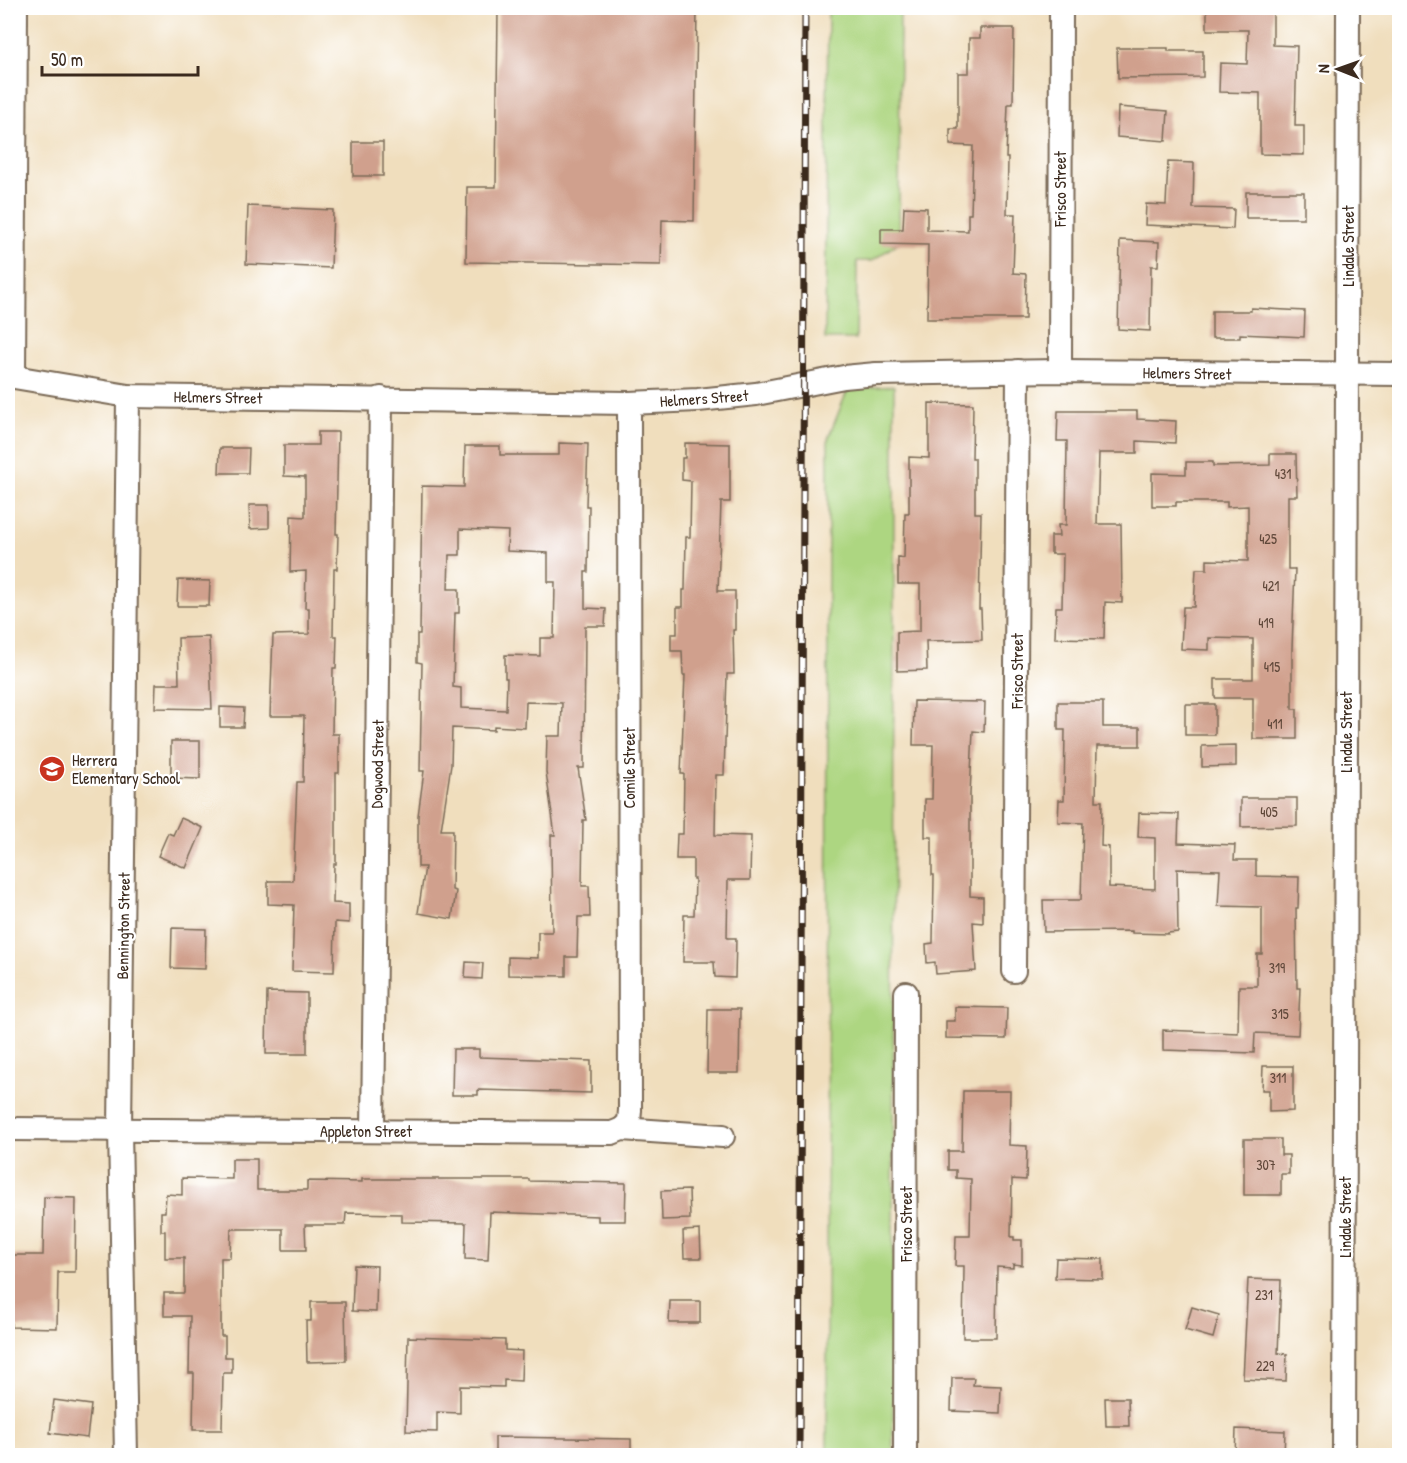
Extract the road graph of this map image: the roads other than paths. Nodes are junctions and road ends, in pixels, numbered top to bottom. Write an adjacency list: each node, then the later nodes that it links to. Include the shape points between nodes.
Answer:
1 (16, 8): 8 (street)
2 (1061, 8): 5 (street, Frisco Street)
3 (1348, 8): 7 (street, Lindale Street)
4 (1018, 371): 5 (street, Helmers Street); 11 (street, Helmers Street, via 876,374 756,394); 12 (street, Frisco Street)
5 (1060, 371): 7 (street, Helmers Street)
6 (1400, 374): 7 (street, Helmers Street)
7 (1348, 375): 21 (street, Lindale Street)
8 (11, 376): 9 (street, Helmers Street)
9 (128, 396): 10 (street, Helmers Street); 16 (street, Bennington Street)
10 (381, 398): 11 (street, Helmers Street); 17 (street, Dogwood Street)
11 (629, 403): 15 (street, Comile Street, via 630,1110)
12 (1014, 971)
13 (906, 993): 20 (street, Frisco Street)
14 (8, 1129): 16 (street, Appleton Street)
15 (622, 1129): 17 (street, Appleton Street, via 612,1133); 18 (street, Appleton Street)
16 (120, 1130): 17 (street, Appleton Street); 19 (street, Bennington Street)
17 (373, 1131)
18 (723, 1136)
19 (126, 1455)
20 (905, 1455)
21 (1344, 1455)

